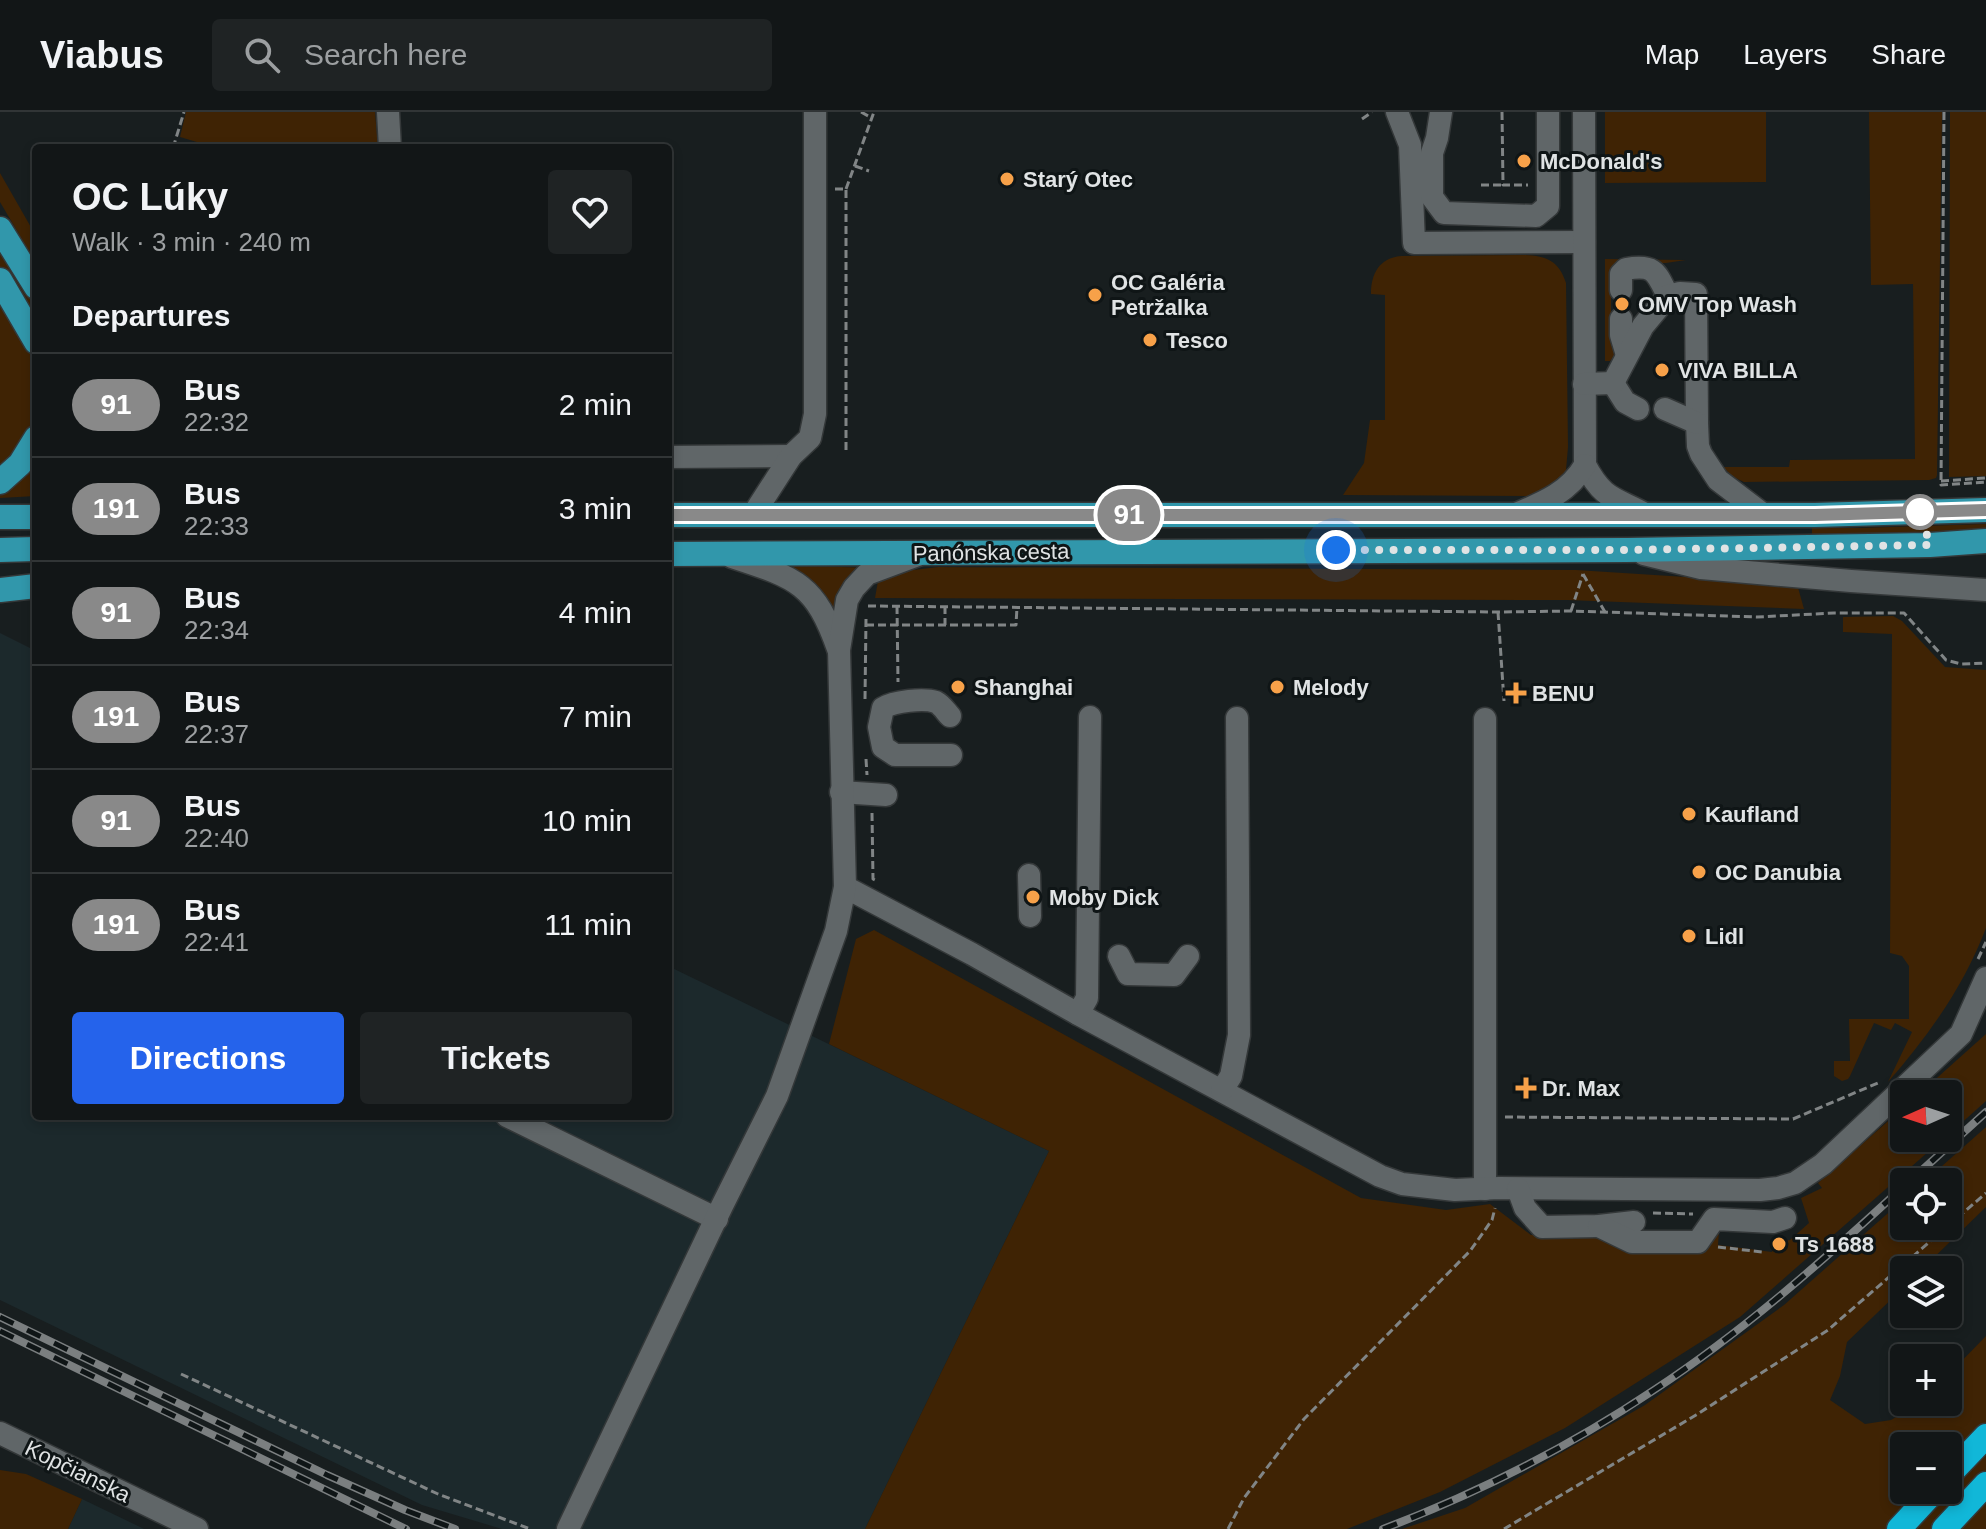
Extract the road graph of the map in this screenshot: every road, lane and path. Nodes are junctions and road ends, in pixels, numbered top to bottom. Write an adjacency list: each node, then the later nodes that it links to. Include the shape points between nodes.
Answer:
1 (184, 112): 15 (path)
2 (388, 112): 16 (street)
3 (815, 112): 40 (street, via 815,414 810,438)
4 (861, 112): 12 (path)
5 (874, 112): 12 (path)
6 (1372, 112): 13 (path)
7 (1441, 112): 21 (street, via 1432,153 1432,197 1444,213 1536,216 1548,206)
8 (1502, 112): 20 (path)
9 (1548, 112): 21 (street)
10 (1584, 112): 25 (street)
11 (1944, 112): 43 (path, via 1941,483)
12 (872, 118): 17 (path)
13 (1362, 119)
14 (1400, 119): 25 (street, via 1410,145 1414,243)
15 (174, 144)
16 (390, 144)
17 (855, 166): 18 (path); 23 (path)
18 (869, 171)
19 (1481, 185): 20 (path)
20 (1503, 185): 21 (path)
21 (1548, 185)
22 (831, 189): 23 (path)
23 (846, 189): 39 (path)
24 (0, 229): 27 (main road)
25 (1584, 242): 34 (street)
26 (0, 280): 31 (main road)
27 (32, 281)
28 (1621, 290): 29 (street, via 1626,269 1648,269 1655,271)
29 (1668, 296): 32 (street); 37 (street, via 1696,294)
30 (1621, 319): 32 (street)
31 (32, 335)
32 (1627, 355): 33 (street)
33 (1613, 383): 34 (street); 35 (street, via 1625,402)
34 (1584, 384): 42 (street)
35 (1638, 409)
36 (1665, 409): 37 (street)
37 (1697, 423): 49 (street, via 1698,446 1718,480)
38 (32, 444): 44 (main road)
39 (846, 453)
40 (791, 456): 41 (street); 47 (street)
41 (672, 457)
42 (1585, 465): 48 (street, via 1562,492); 50 (street, via 1600,489)
43 (1986, 480)
44 (0, 482)
45 (1986, 510): 49 (main road, Panónska cesta)
46 (672, 515): 47 (main road, Panónska cesta)
47 (753, 515): 48 (main road, Panónska cesta)
48 (1513, 515): 50 (main road, Panónska cesta)
49 (1764, 515): 50 (main road, Panónska cesta)
50 (1648, 516)
51 (0, 517): 52 (main road)
52 (32, 517)
53 (1986, 541): 56 (main road, Panónska cesta)
54 (32, 549): 55 (main road)
55 (0, 550)
56 (1627, 550): 57 (main road, Panónska cesta); 62 (street, via 1701,568)
57 (923, 553): 59 (main road, Panónska cesta); 72 (street, via 877,569 857,583 847,600)
58 (672, 554): 59 (main road, Panónska cesta)
59 (724, 554): 72 (street, via 803,587 830,624)
60 (32, 586): 61 (main road)
61 (0, 590)
62 (1986, 590)
63 (897, 606): 64 (path); 69 (path, via 866,606); 70 (path)
64 (945, 606): 65 (path); 71 (path)
65 (1017, 607): 67 (path); 71 (path, via 1016,625)
66 (1571, 611): 67 (path); 68 (path); 68 (path, via 1583,574)
67 (1498, 612): 74 (path)
68 (1605, 612): 73 (path, via 1757,617 1904,613 1946,660)
69 (866, 625): 70 (path); 76 (path)
70 (898, 625): 71 (path); 75 (path)
71 (945, 625)
72 (839, 650): 83 (street)
73 (1986, 663)
74 (1504, 701)
75 (899, 702): 77 (street, via 934,701); 81 (street, via 881,712 885,750 895,755)
76 (866, 705)
77 (950, 716)
78 (1090, 717): 94 (street, via 1087,998)
79 (1237, 718): 97 (street, via 1239,1035 1231,1076)
80 (1485, 719): 100 (street)
81 (951, 755)
82 (866, 760): 84 (path, via 866,774)
83 (841, 792): 84 (street); 87 (street)
84 (879, 794): 86 (path, via 873,879)
85 (1029, 875): 88 (street)
86 (884, 886)
87 (845, 887): 94 (street); 104 (street, via 836,931 777,1096)
88 (1030, 916)
89 (1986, 942): 92 (path)
90 (1119, 956): 91 (street, via 1128,974 1174,975)
91 (1188, 956)
92 (1980, 972): 95 (street)
93 (1986, 1013): 95 (street)
94 (1078, 1014): 97 (street)
95 (1961, 1034): 101 (street, via 1809,1175 1778,1188)
96 (1888, 1079): 98 (path, via 1793,1119)
97 (1222, 1090): 100 (street, via 1402,1184)
98 (1501, 1117)
99 (515, 1120): 104 (street)
100 (1501, 1189): 101 (street); 107 (street, via 1542,1227); 118 (path, via 1492,1220 1470,1251 1304,1419 1244,1498)
101 (1719, 1191): 105 (street, via 1719,1208)
102 (1986, 1193): 119 (path, via 1828,1330)
103 (1785, 1218): 105 (street)
104 (717, 1219): 117 (street)
105 (1704, 1221): 107 (street, via 1698,1242 1632,1242); 108 (path, via 1720,1232 1718,1247)
106 (1634, 1222): 107 (street)
107 (1599, 1226)
108 (1762, 1252)
109 (181, 1374): 116 (path, via 438,1494)
110 (1, 1436): 115 (street, Kopčianska)
111 (1986, 1436): 112 (highway)
112 (1962, 1461)
113 (1986, 1484): 121 (highway)
114 (1922, 1504): 120 (highway)
115 (197, 1529)
116 (530, 1529)
117 (568, 1529)
118 (1228, 1529)
119 (1504, 1529)
120 (1899, 1529)
121 (1944, 1529)

